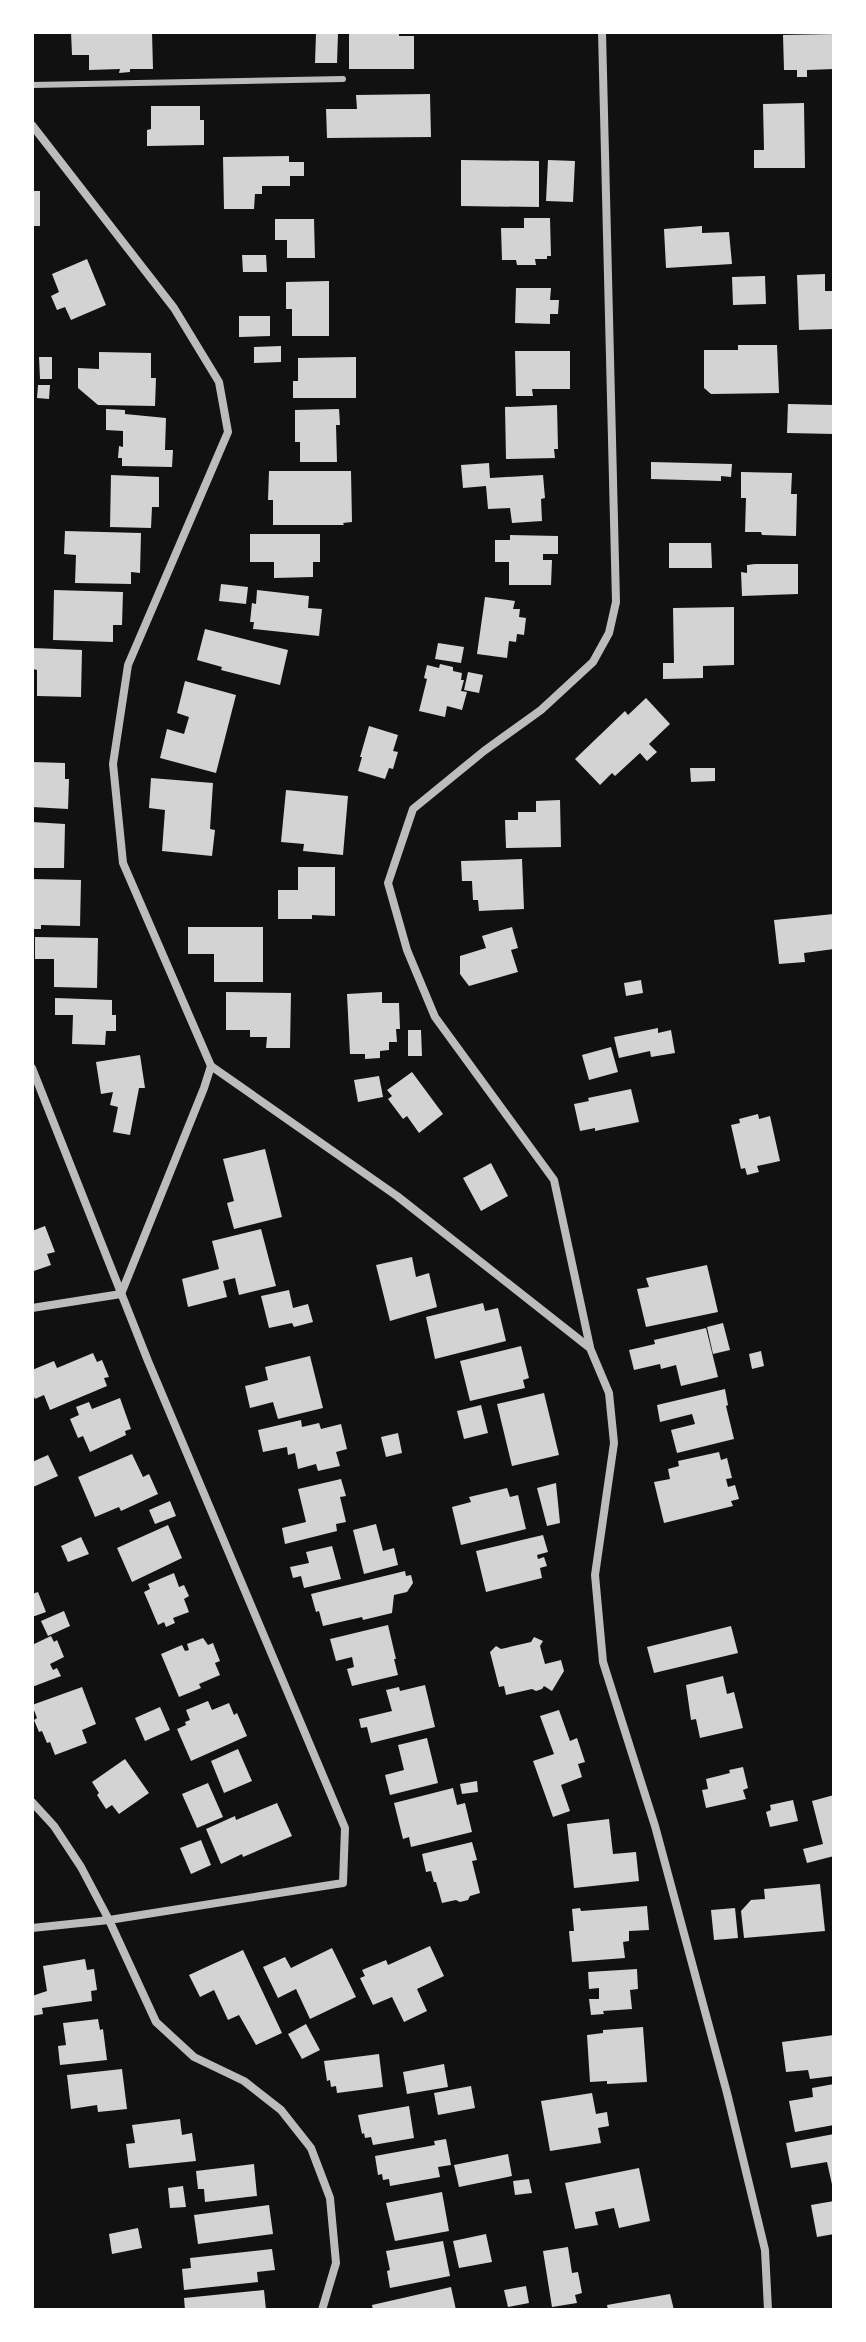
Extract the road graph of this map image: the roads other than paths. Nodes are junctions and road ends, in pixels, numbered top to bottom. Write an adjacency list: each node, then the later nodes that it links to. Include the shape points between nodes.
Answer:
1 (602, 32): 9 (street, via 616,602 609,633 593,662 541,710 413,809 388,883 407,950 435,1017 554,1180)
2 (343, 79): 3 (lane)
3 (32, 85)
4 (32, 125): 5 (street, via 174,308 219,382 228,432 128,665 113,764 123,863)
5 (211, 1066): 7 (street); 9 (street, via 397,1196)
6 (32, 1068): 7 (street)
7 (121, 1294): 8 (street); 11 (street, via 345,1828 343,1883)
8 (32, 1308)
9 (590, 1348): 14 (street, via 609,1393 614,1443 595,1575 603,1662 655,1826 727,2093 765,2250)
10 (32, 1802): 11 (street, via 81,1867)
11 (109, 1920): 12 (street); 13 (street, via 156,2022 194,2057 244,2081 281,2110 311,2148 330,2198 336,2263)
12 (32, 1928)
13 (322, 2310)
14 (768, 2310)

